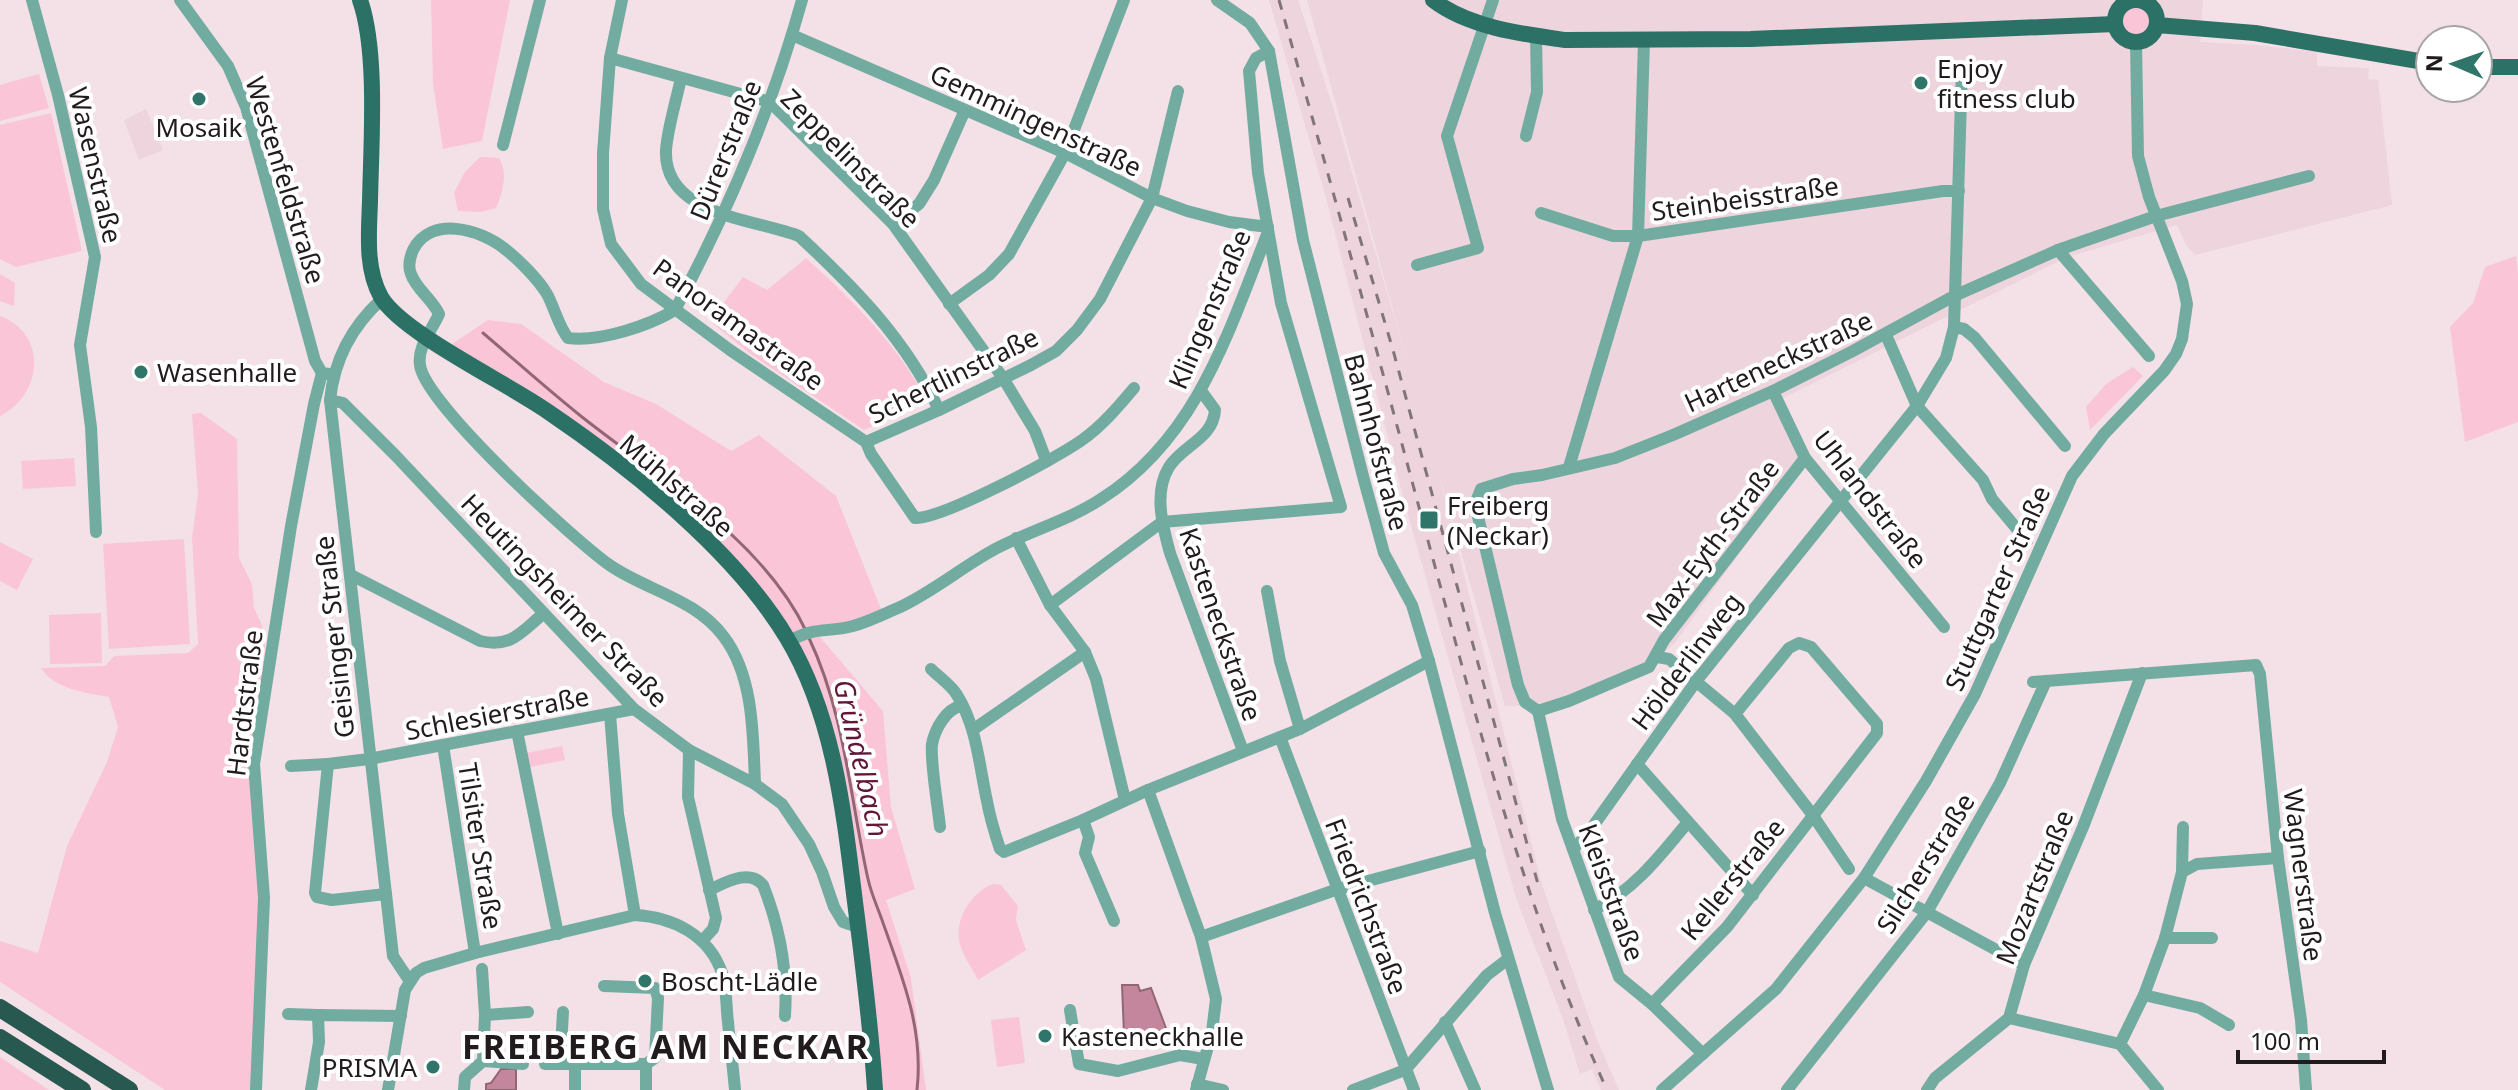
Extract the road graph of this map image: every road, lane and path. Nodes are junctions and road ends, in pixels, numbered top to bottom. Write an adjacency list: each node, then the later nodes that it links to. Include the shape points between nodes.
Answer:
1 (32, 0): 66 (street, Wasenstraße, via 95,257 80,345)
2 (180, 0): 51 (street, Westenfeldstraße, via 228,66 246,107 315,361)
3 (360, 0): 44 (main road, via 369,46 370,265)
4 (540, 0): 30 (street)
5 (622, 0): 20 (street, Panoramastraße)
6 (802, 0): 15 (street, Dürerstraße)
7 (1124, 0): 31 (street)
8 (1217, 0): 19 (street, Bahnhofstraße, via 1250,23)
9 (1433, 0): 12 (main road, via 1449,12)
10 (1493, 0): 12 (street)
11 (2139, 0): 13 (main road, via 2122,6); 14 (main road, via 2152,8)
12 (1485, 24): 16 (main road); 42 (street, via 1447,136 1478,248)
13 (2115, 24): 17 (main road); 18 (main road, via 2121,36)
14 (2157, 25): 18 (main road, via 2152,36); 21 (main road, via 2255,33)
15 (792, 35): 27 (street, Dürerstraße); 28 (street, Gemmingenstraße)
16 (1536, 36): 17 (main road); 29 (street, via 1537,92)
17 (1644, 41): 40 (street)
18 (2136, 43): 37 (street, Stuttgarter Straße, via 2138,156)
19 (1269, 51): 39 (street, Klingenstraße, via 1256,58 1249,71); 77 (street, Bahnhofstraße, via 1300,225 1359,464 1384,553 1412,605)
20 (610, 58): 25 (street, Zeppelinstraße); 46 (street, Panoramastraße, via 603,153 606,230 641,284)
21 (2414, 60)
22 (1962, 67): 33 (street)
23 (2494, 67): 24 (main road)
24 (2518, 67)
25 (681, 78): 27 (street, Zeppelinstraße); 36 (street, via 666,154 672,175 693,202)
26 (1178, 91): 34 (street, Schertlinstraße)
27 (770, 102): 36 (street, Dürerstraße); 38 (street, Zeppelinstraße)
28 (965, 110): 31 (street, Gemmingenstraße); 38 (street, via 919,204)
29 (1526, 136)
30 (503, 145)
31 (1065, 153): 34 (street, Gemmingenstraße); 45 (street, via 1009,254)
32 (2309, 176): 37 (street, Harteneckstraße)
33 (1959, 191): 40 (street, Steinbeisstraße); 43 (street)
34 (1152, 198): 39 (street, Gemmingenstraße); 52 (street, Schertlinstraße, via 1100,299 1077,330 1056,351)
35 (1541, 213): 40 (street, Steinbeisstraße, via 1613,236)
36 (723, 216): 46 (street, Dürerstraße); 58 (street, via 799,236 898,339)
37 (2156, 216): 41 (street, Harteneckstraße); 110 (street, Stuttgarter Straße, via 2185,292 2182,339 2164,371 2072,476 1975,694)
38 (893, 224): 45 (street, Zeppelinstraße)
39 (1268, 230): 55 (street, Klingenstraße); 65 (street, via 1281,303 1341,507)
40 (1638, 236): 63 (street)
41 (2058, 250): 43 (street, Harteneckstraße); 50 (street)
42 (1417, 265)
43 (1954, 296): 47 (street, Hölderlinweg); 48 (street, Harteneckstraße)
44 (382, 299): 49 (main road, Mühlstraße); 51 (street, Geisinger Straße, via 366,313)
45 (949, 304): 52 (street, Zeppelinstraße)
46 (675, 310): 49 (street, via 655,322 583,340 568,338 546,292 506,250 479,234 450,229 429,233 409,258 411,274 439,314); 59 (street, Panoramastraße)
47 (1954, 327): 57 (street, Hölderlinweg, via 1946,358); 60 (street, via 1975,338)
48 (1886, 335): 54 (street, Harteneckstraße); 57 (street)
49 (427, 337): 74 (main road, Mühlstraße, via 547,410 639,480 726,559); 97 (street, via 419,359 425,381 509,475 612,567 685,604 723,635 737,659 748,698)
50 (2149, 356)
51 (327, 374): 56 (street, Geisinger Straße); 159 (street, Hardtstraße, via 291,526 254,764 264,898)
52 (1003, 378): 58 (street, Schertlinstraße); 62 (street, Zeppelinstraße)
53 (1134, 388): 62 (street, via 1081,441)
54 (1773, 391): 61 (street, Uhlandstraße); 63 (street, Harteneckstraße, via 1615,458)
55 (1202, 392): 65 (street, Kasteneckstraße, via 1215,410 1215,420 1170,466 1163,483); 67 (street, Klingenstraße, via 1151,460 1122,485 1098,502)
56 (330, 400): 69 (street, Geisinger Straße); 72 (street, Heutingsheimer Straße, via 343,403 396,456)
57 (1917, 406): 64 (street, Hölderlinweg); 68 (street, via 1983,480)
58 (939, 410): 59 (street, Schertlinstraße)
59 (866, 442): 62 (street, Panoramastraße, via 915,518 941,512)
60 (2065, 446)
61 (1805, 458): 64 (street, Uhlandstraße); 76 (street, Max-Eyth-Straße, via 1664,640)
62 (1046, 460)
63 (1569, 467): 83 (street, Harteneckstraße, via 1492,484 1481,489 1475,504 1518,685 1525,702)
64 (1838, 501): 73 (street, Uhlandstraße); 80 (street, Hölderlinweg)
65 (1162, 522): 71 (street); 92 (street, Kasteneckstraße)
66 (96, 532)
67 (1016, 538): 71 (street); 74 (street, Klingenstraße, via 903,606 852,626 814,629)
68 (2027, 541)
69 (351, 575): 72 (street, via 494,644 516,637); 93 (street, Geisinger Straße)
70 (1267, 591): 87 (street)
71 (1050, 605): 75 (street)
72 (543, 614): 82 (street, Heutingsheimer Straße)
73 (1944, 627)
74 (793, 639): 119 (main road, Mühlstraße, via 832,763)
75 (1085, 652): 86 (street); 99 (street)
76 (1657, 657): 80 (street, Max-Eyth-Straße, via 1669,659); 83 (street, Max-Eyth-Straße, via 1649,667 1613,685)
77 (1429, 661): 87 (street); 106 (street, Bahnhofstraße)
78 (931, 669): 81 (street, via 958,695)
79 (2142, 673): 107 (street, Wagnerstraße, via 2256,665); 116 (street, Silcherstraße, via 2039,682 2000,783); 127 (street, Mozartstraße)
80 (1697, 680): 85 (street, Max-Eyth-Straße); 95 (street, Hölderlinweg)
81 (961, 706): 86 (street); 103 (street, via 944,716 932,744)
82 (634, 709): 84 (street, Schlesierstraße); 91 (street, Heutingsheimer Straße)
83 (1538, 711): 105 (street, Kleiststraße)
84 (610, 714): 88 (street, Schlesierstraße); 117 (street, via 618,814)
85 (1735, 714): 100 (street, Max-Eyth-Straße); 100 (street, Kellerstraße, via 1789,648 1799,643 1811,647 1877,724 1877,733)
86 (974, 729): 101 (street, via 1000,849 1004,852)
87 (1300, 729): 89 (street)
88 (517, 731): 90 (street, Schlesierstraße); 120 (street)
89 (1280, 737): 92 (street); 111 (street, Friedrichstraße)
90 (443, 745): 93 (street, Schlesierstraße); 125 (street, Tilsiter Straße)
91 (689, 750): 97 (street, Heutingsheimer Straße); 112 (street, via 688,797)
92 (1243, 751): 98 (street)
93 (369, 759): 94 (street, Schlesierstraße); 113 (street, Geisinger Straße)
94 (328, 764): 96 (street, Schlesierstraße); 113 (street, via 315,893 332,900)
95 (1637, 764): 102 (street); 105 (street, Hölderlinweg)
96 (291, 766)
97 (755, 784): 119 (street, Heutingsheimer Straße, via 782,804 796,823 834,907 843,922)
98 (1148, 790): 99 (street); 121 (street)
99 (1125, 800): 101 (street)
100 (1812, 814): 108 (street, Max-Eyth-Straße); 114 (street, Kellerstraße)
101 (1083, 820): 118 (street, via 1089,837 1085,853)
102 (1688, 822): 114 (street); 115 (street, via 1652,866)
103 (940, 827)
104 (2183, 827): 109 (street)
105 (1573, 849): 115 (street, Kleiststraße)
106 (1480, 851): 111 (street); 126 (street, Bahnhofstraße)
107 (2278, 858): 109 (street, via 2197,864); 176 (street, Wagnerstraße)
108 (1849, 869)
109 (2182, 872): 122 (street)
110 (1864, 878): 116 (street); 147 (street, Stuttgarter Straße, via 1776,989)
111 (1338, 889): 121 (street); 155 (street, Friedrichstraße)
112 (709, 890): 124 (street, via 716,918); 141 (street, via 747,876 763,885 784,954)
113 (386, 894): 129 (street, Geisinger Straße, via 393,956)
114 (1753, 895): 132 (street, Kellerstraße)
115 (1594, 910): 132 (street, Kleiststraße, via 1619,977)
116 (1927, 912): 127 (street); 173 (street, Silcherstraße)
117 (635, 915): 120 (street); 124 (street, via 672,923)
118 (1114, 921)
119 (858, 927): 166 (main road, Mühlstraße)
120 (558, 934): 125 (street)
121 (1201, 937): 148 (street, via 1216,999)
122 (2165, 938): 123 (street); 131 (street)
123 (2212, 938)
124 (702, 941): 165 (street, via 722,974)
125 (475, 953): 129 (street, via 424,968)
126 (1508, 959): 143 (street); 171 (street, Bahnhofstraße)
127 (2024, 965): 142 (street, Mozartstraße)
128 (482, 969): 139 (street)
129 (409, 980): 140 (street)
130 (604, 986): 154 (street, via 655,988 655,1058)
131 (2144, 995): 144 (street, via 2200,1008); 146 (street)
132 (1652, 1004): 147 (street, Kleiststraße)
133 (0, 1008): 158 (highway)
134 (1070, 1010): 148 (street, via 1079,1064 1118,1071 1180,1055)
135 (528, 1012): 139 (street)
136 (563, 1012): 152 (street)
137 (288, 1014): 138 (street)
138 (318, 1015): 140 (street); 160 (street)
139 (485, 1015): 149 (street)
140 (401, 1016): 161 (street)
141 (785, 1016)
142 (2009, 1018): 146 (street); 174 (street)
143 (1445, 1022): 155 (street); 170 (street)
144 (2229, 1025)
145 (0, 1038): 157 (highway)
146 (2120, 1044): 175 (street)
147 (1703, 1054): 172 (street, Stuttgarter Straße)
148 (1203, 1059): 156 (street)
149 (483, 1061): 150 (street); 162 (street, via 465,1077)
150 (523, 1064)
151 (545, 1064): 152 (street)
152 (560, 1064): 153 (street)
153 (575, 1064): 154 (street); 163 (street)
154 (646, 1064): 164 (street)
155 (1405, 1070): 168 (street); 169 (street, Friedrichstraße)
156 (1196, 1087): 167 (street)
157 (82, 1090)
158 (129, 1090)
159 (256, 1090)
160 (311, 1090)
161 (388, 1090)
162 (464, 1090)
163 (575, 1090)
164 (646, 1090)
165 (735, 1090)
166 (875, 1090)
167 (1223, 1090)
168 (1353, 1090)
169 (1414, 1090)
170 (1475, 1090)
171 (1548, 1090)
172 (1662, 1090)
173 (1787, 1090)
174 (1927, 1090)
175 (2158, 1090)
176 (2306, 1090)

